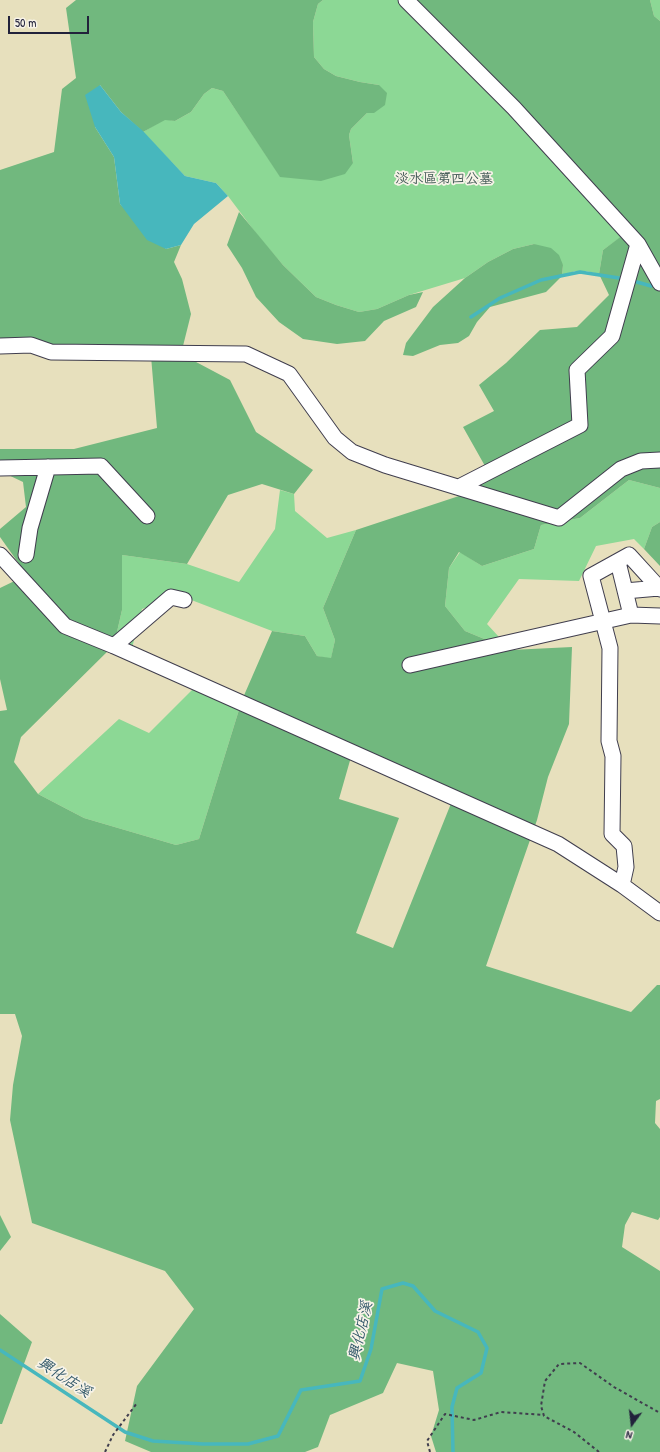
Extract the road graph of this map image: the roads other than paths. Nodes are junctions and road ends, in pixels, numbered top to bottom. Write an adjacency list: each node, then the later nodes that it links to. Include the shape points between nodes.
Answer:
1 (406, 0): 2 (street, via 514,108)
2 (638, 244): 3 (street); 8 (street, via 612,336 577,370 580,425)
3 (660, 283)
4 (0, 346): 8 (street, via 31,345 51,352 246,354 289,374 335,438 352,452 385,466)
5 (660, 460): 8 (street, via 641,461 620,469 559,518)
6 (48, 467): 7 (street); 9 (street, via 101,466); 11 (street, via 30,528)
7 (0, 468)
8 (459, 487)
9 (147, 516)
10 (0, 555): 19 (street, via 65,626)
11 (26, 555)
12 (618, 562): 13 (street, via 628,554); 14 (street); 18 (street, via 591,576)
13 (660, 588): 14 (street)
14 (625, 591): 16 (street)
15 (184, 600): 19 (street, via 171,597)
16 (631, 615): 17 (street); 18 (street)
17 (660, 616)
18 (603, 621): 20 (street); 21 (street, via 610,648 609,742 613,756 612,834 624,846 626,867)
19 (114, 646): 21 (street, via 558,844)
20 (410, 665)
21 (622, 885): 22 (street)
22 (660, 913)

